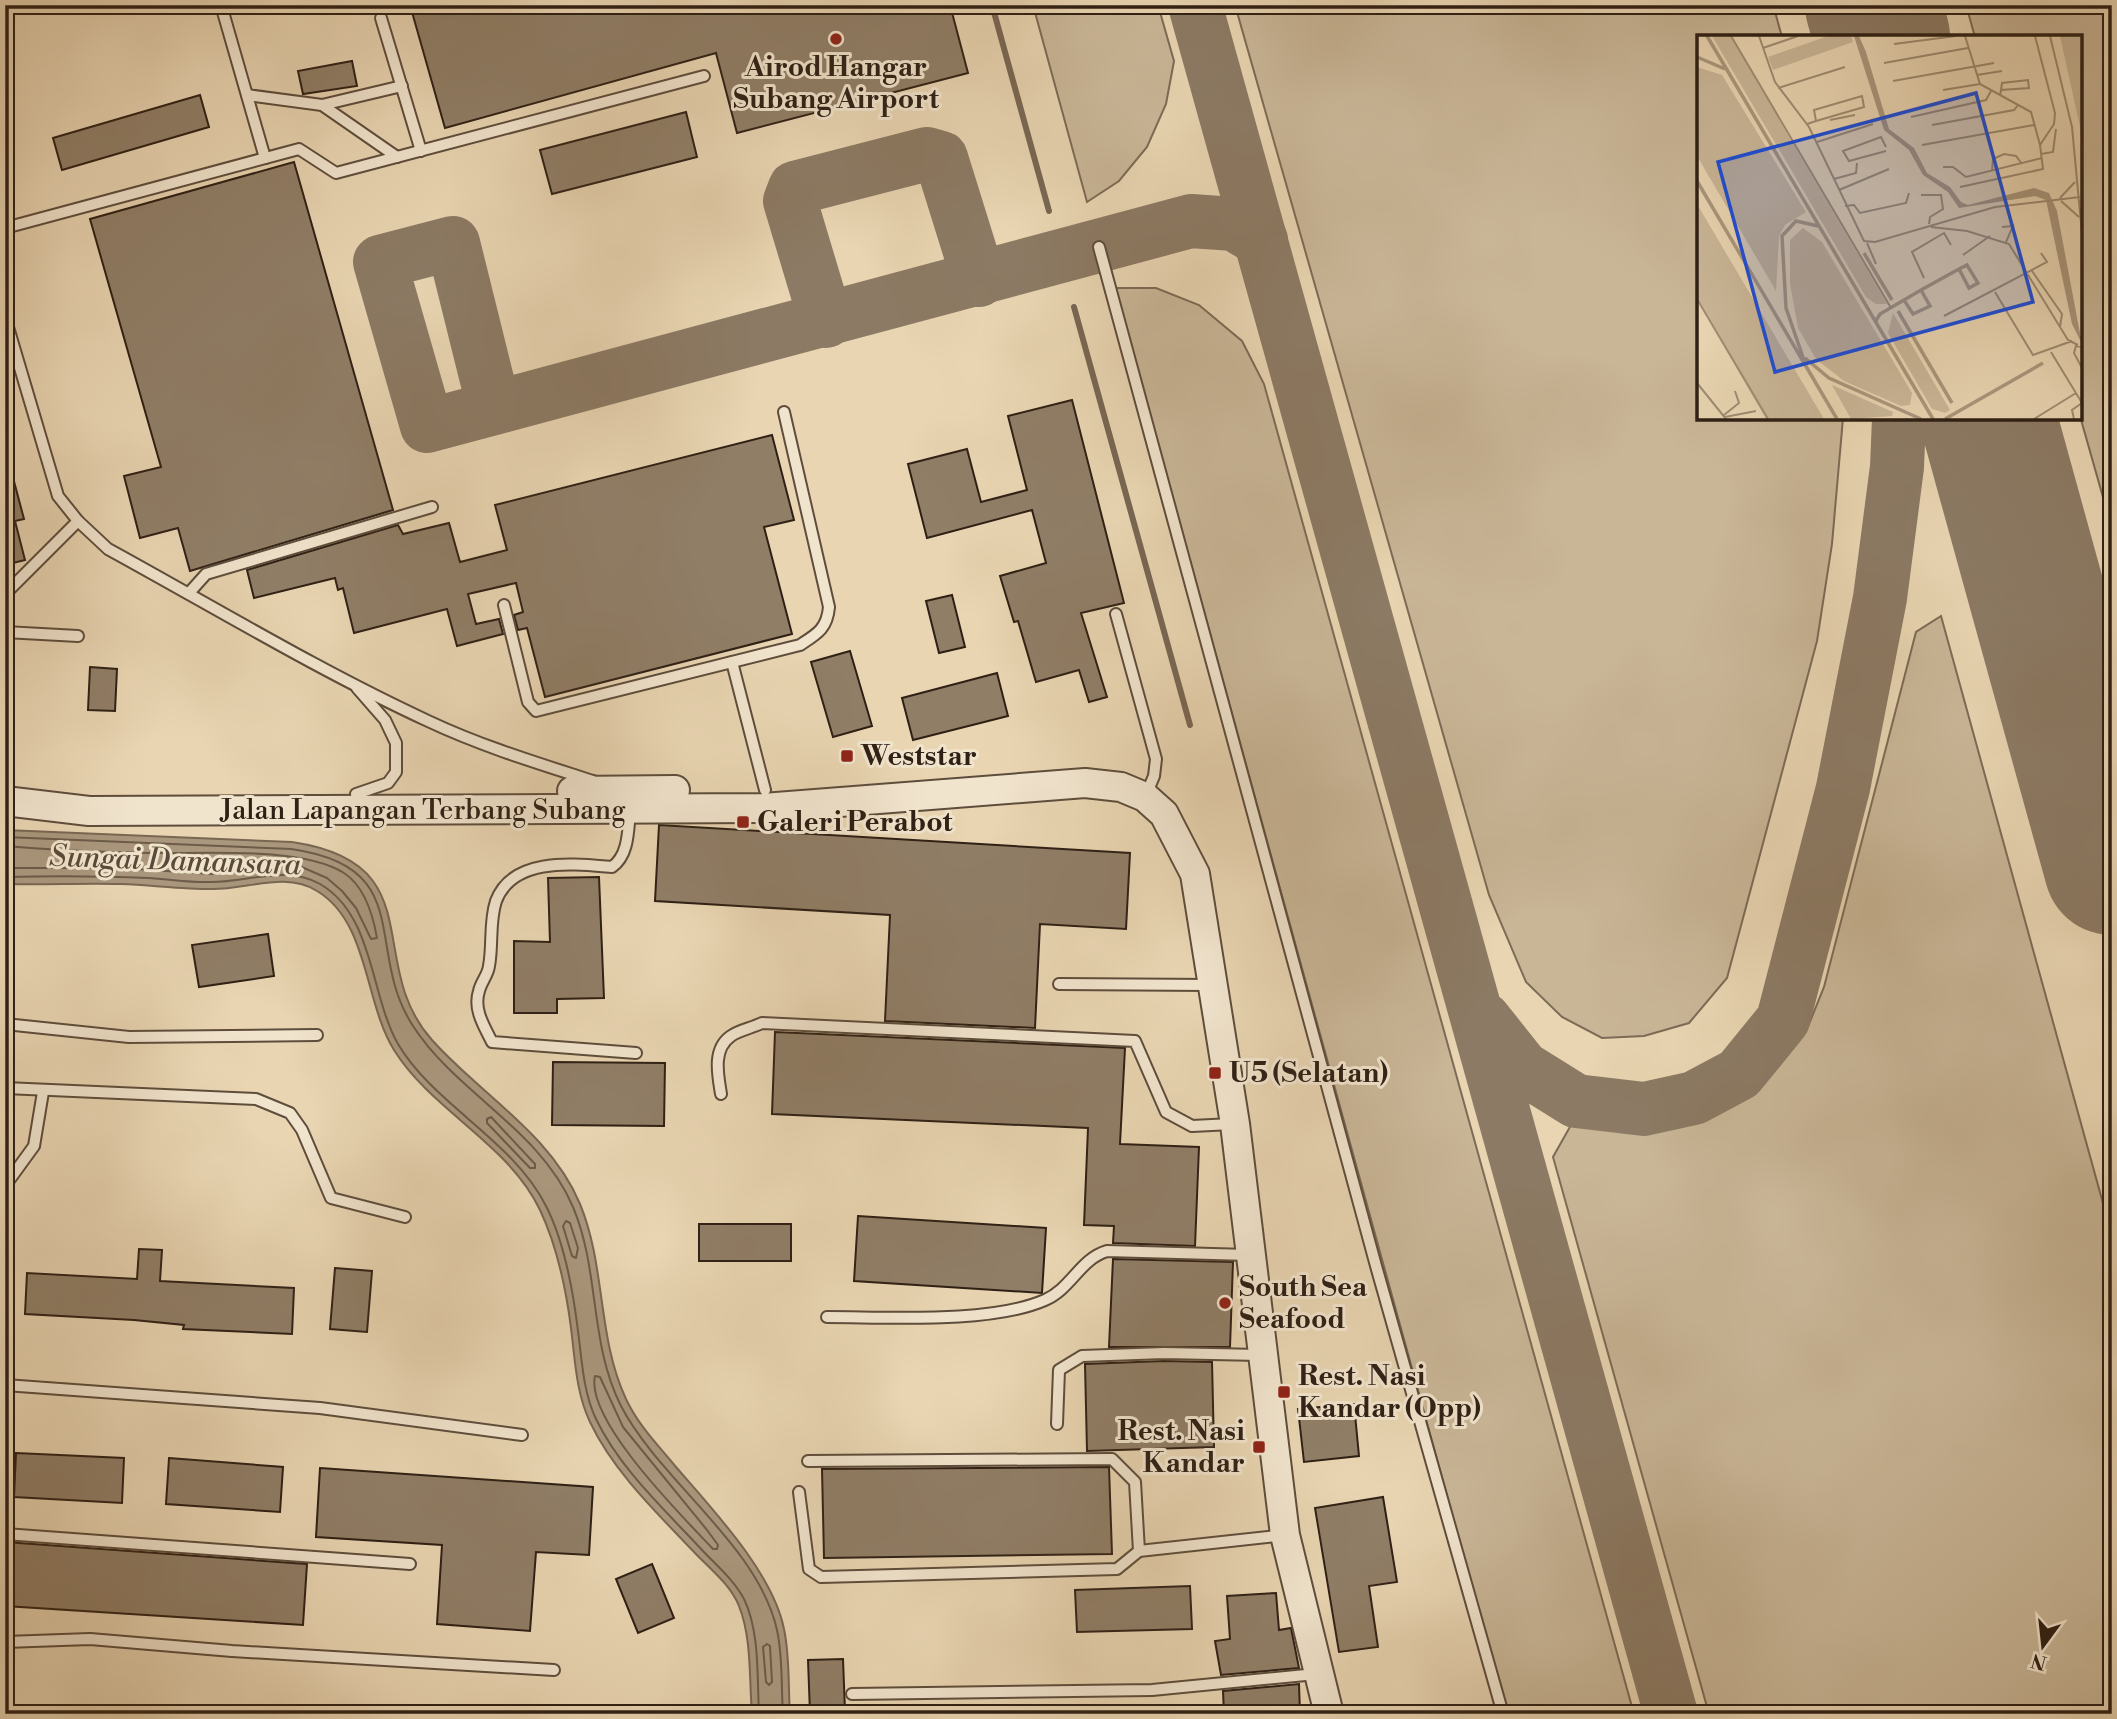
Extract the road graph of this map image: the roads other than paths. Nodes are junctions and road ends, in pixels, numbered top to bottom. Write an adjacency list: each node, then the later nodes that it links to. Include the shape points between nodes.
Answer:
1 (221, 5): 5 (lane)
2 (381, 18): 4 (lane)
3 (704, 75): 7 (lane)
4 (402, 86): 6 (lane); 7 (lane)
5 (247, 96): 6 (lane); 9 (lane)
6 (323, 105): 8 (lane)
7 (421, 150): 8 (lane)
8 (397, 157): 9 (lane, via 336,173 299,149)
9 (265, 158): 10 (lane)
10 (5, 228)
11 (1099, 247): 59 (lane)
12 (5, 317): 15 (lane, Jalan Lapangan Terbang Subang, via 58,496)
13 (784, 412): 22 (lane, via 828,619 822,632 800,645)
14 (432, 507): 16 (lane, via 206,574)
15 (78, 521): 16 (lane, Jalan Lapangan Terbang Subang, via 108,549); 17 (lane)
16 (190, 593): 23 (lane, Jalan Lapangan Terbang Subang)
17 (5, 594)
18 (504, 605): 22 (lane, via 528,702 536,711)
19 (1116, 614): 27 (lane, via 1156,759)
20 (5, 632): 21 (lane)
21 (78, 636)
22 (732, 662): 25 (lane)
23 (353, 685): 26 (lane, via 384,720 396,743 396,772 388,783); 28 (lane, Jalan Lapangan Terbang Subang, via 496,750)
24 (5, 786): 26 (street, Jalan Lapangan Terbang Subang, via 77,794)
25 (765, 790): 28 (street, Jalan Lapangan Terbang Subang); 29 (street, Jalan Lapangan Terbang Subang)
26 (356, 794): 28 (street, Jalan Lapangan Terbang Subang)
27 (1144, 797): 29 (street, Jalan Lapangan Terbang Subang, via 1086,783); 32 (street, Jalan Lapangan Terbang Subang, via 1164,814 1195,874)
28 (626, 800): 29 (street, Jalan Lapangan Terbang Subang, via 762,808); 30 (street, Jalan Lapangan Terbang Subang, via 89,811); 35 (lane, via 625,848 619,863 612,867 544,865 516,877 497,899 489,967 478,992 478,1010 492,1042)
29 (841, 800)
30 (5, 801)
31 (1059, 984): 32 (lane)
32 (1213, 985): 39 (street, Jalan Lapangan Terbang Subang)
33 (5, 1024): 34 (lane, via 129,1037)
34 (317, 1035)
35 (636, 1053)
36 (5, 1088): 37 (lane)
37 (43, 1091): 40 (lane, via 34,1146); 41 (lane, via 256,1098 290,1113 331,1198)
38 (721, 1094): 39 (lane, via 717,1066 723,1043 732,1034 761,1023 1135,1041 1166,1112 1192,1126)
39 (1235, 1124): 42 (street, Jalan Lapangan Terbang Subang)
40 (5, 1180)
41 (405, 1217)
42 (1251, 1255): 43 (lane, via 1107,1251 1083,1265 1058,1294 1020,1308 911,1317); 44 (street, Jalan Lapangan Terbang Subang)
43 (827, 1317)
44 (1263, 1355): 46 (lane, via 1082,1356 1059,1370); 51 (street, Jalan Lapangan Terbang Subang)
45 (5, 1385): 47 (lane, via 320,1408)
46 (1057, 1424)
47 (522, 1435)
48 (808, 1461): 52 (lane, via 1112,1459 1135,1482)
49 (799, 1492): 52 (lane, via 809,1569 821,1577 1117,1569)
50 (5, 1534): 53 (lane)
51 (1285, 1535): 52 (lane); 56 (street, Jalan Lapangan Terbang Subang)
52 (1139, 1551)
53 (410, 1564)
54 (5, 1642): 55 (lane, via 90,1639)
55 (554, 1670)
56 (1319, 1674): 57 (lane, via 1153,1690); 58 (street, Jalan Lapangan Terbang Subang)
57 (852, 1694)
58 (1329, 1714)
59 (1503, 1714)

